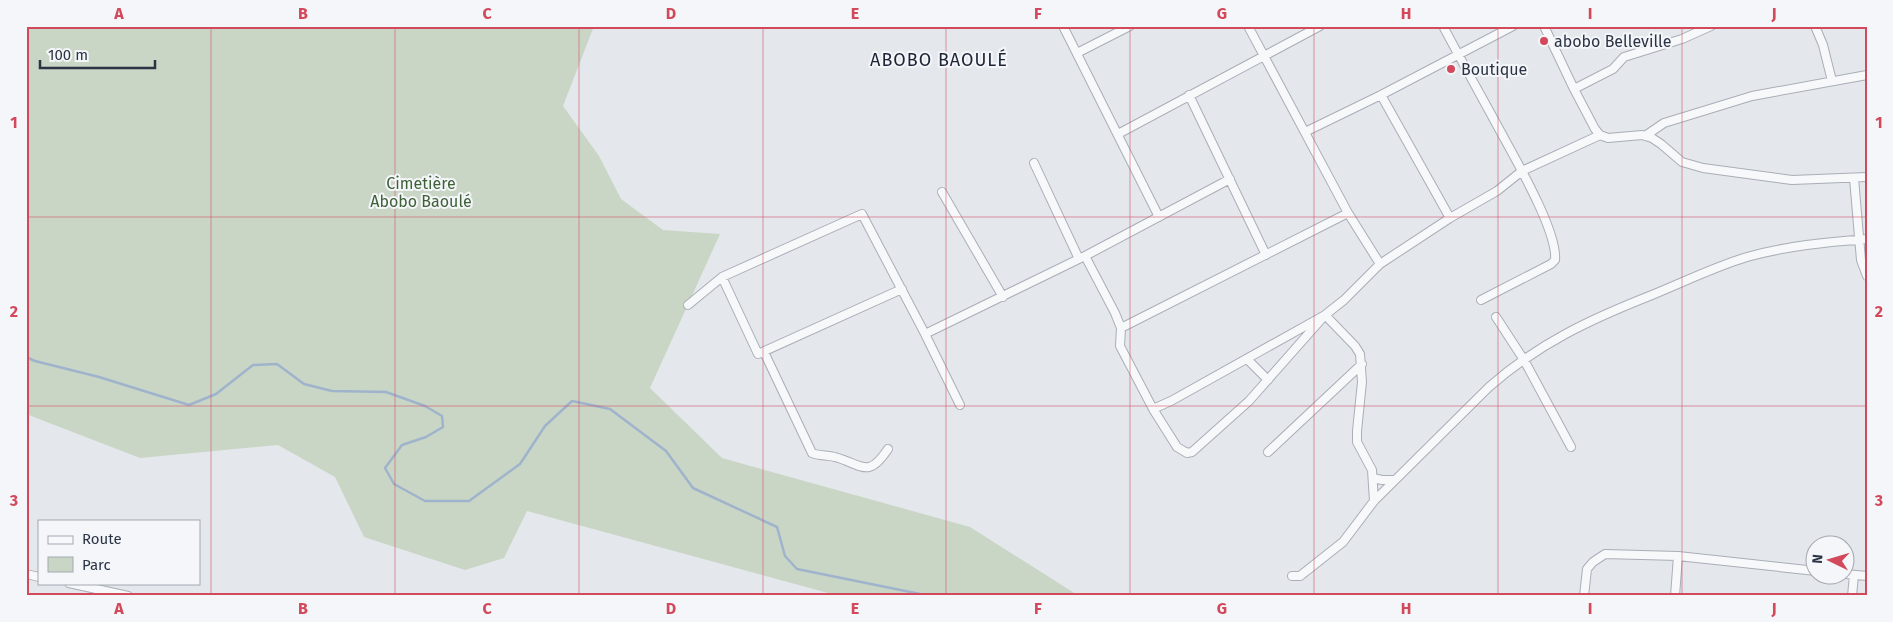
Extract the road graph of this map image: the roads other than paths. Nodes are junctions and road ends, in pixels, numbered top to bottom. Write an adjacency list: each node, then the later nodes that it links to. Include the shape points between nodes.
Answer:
1 (1063, 26): 10 (street)
2 (1130, 26): 10 (street)
3 (1248, 26): 12 (street)
4 (1320, 26): 12 (street)
5 (1443, 26): 11 (street)
6 (1513, 26): 11 (street)
7 (1544, 26): 15 (street)
8 (1711, 26): 15 (street, via 1682,39 1624,56 1613,68)
9 (1815, 26): 14 (street)
10 (1077, 53): 19 (street)
11 (1459, 55): 17 (street); 23 (street)
12 (1264, 57): 16 (street); 18 (street)
13 (1867, 74): 14 (street)
14 (1832, 82): 21 (street, via 1752,96 1664,123)
15 (1574, 89): 20 (street)
16 (1189, 95): 19 (street); 26 (street)
17 (1381, 95): 18 (street); 30 (street)
18 (1305, 132): 28 (street)
19 (1118, 134): 29 (street)
20 (1600, 136): 21 (street); 23 (street)
21 (1645, 136): 25 (street, via 1661,144 1682,162 1703,168 1792,180)
22 (1034, 163): 33 (street)
23 (1522, 171): 30 (street, via 1497,191); 39 (street, via 1543,214 1555,250 1555,260)
24 (1867, 177): 25 (street)
25 (1854, 178): 31 (street)
26 (1230, 180): 29 (street); 32 (street)
27 (942, 192): 38 (street)
28 (1348, 213): 32 (street); 34 (street)
29 (1159, 217): 33 (street)
30 (1450, 218): 34 (street)
31 (1863, 240): 35 (street, via 1861,260); 47 (street, via 1779,249 1713,269 1572,329)
32 (1266, 255): 43 (street)
33 (1082, 257): 38 (street); 43 (street)
34 (1380, 264): 41 (street)
35 (1867, 276)
36 (722, 277): 37 (street, via 862,214); 40 (street); 45 (street, via 758,354)
37 (902, 289): 44 (street); 45 (street)
38 (1003, 297): 44 (street)
39 (1481, 300)
40 (688, 305)
41 (1326, 314): 46 (street); 48 (street, via 1355,346); 49 (street)
42 (1496, 317): 47 (street)
43 (1121, 328): 51 (street, via 1120,346)
44 (925, 334): 50 (street)
45 (764, 352): 53 (street, via 812,452 866,468 874,466)
46 (1247, 359): 49 (street); 51 (street)
47 (1524, 360): 52 (street); 56 (street, via 1489,387)
48 (1362, 364): 54 (street); 55 (street, via 1357,442)
49 (1268, 380): 51 (street, via 1192,452 1187,453 1177,447)
50 (960, 405)
51 (1153, 409)
52 (1571, 447)
53 (888, 449)
54 (1268, 452)
55 (1373, 478): 56 (street); 57 (street)
56 (1395, 480): 57 (street)
57 (1374, 501): 60 (street, via 1343,542 1300,576)
58 (1678, 556): 59 (street); 63 (street, via 1605,554 1588,569); 64 (street)
59 (1806, 570)
60 (1292, 576)
61 (74, 584): 62 (street)
62 (128, 596)
63 (1584, 596)
64 (1675, 596)

